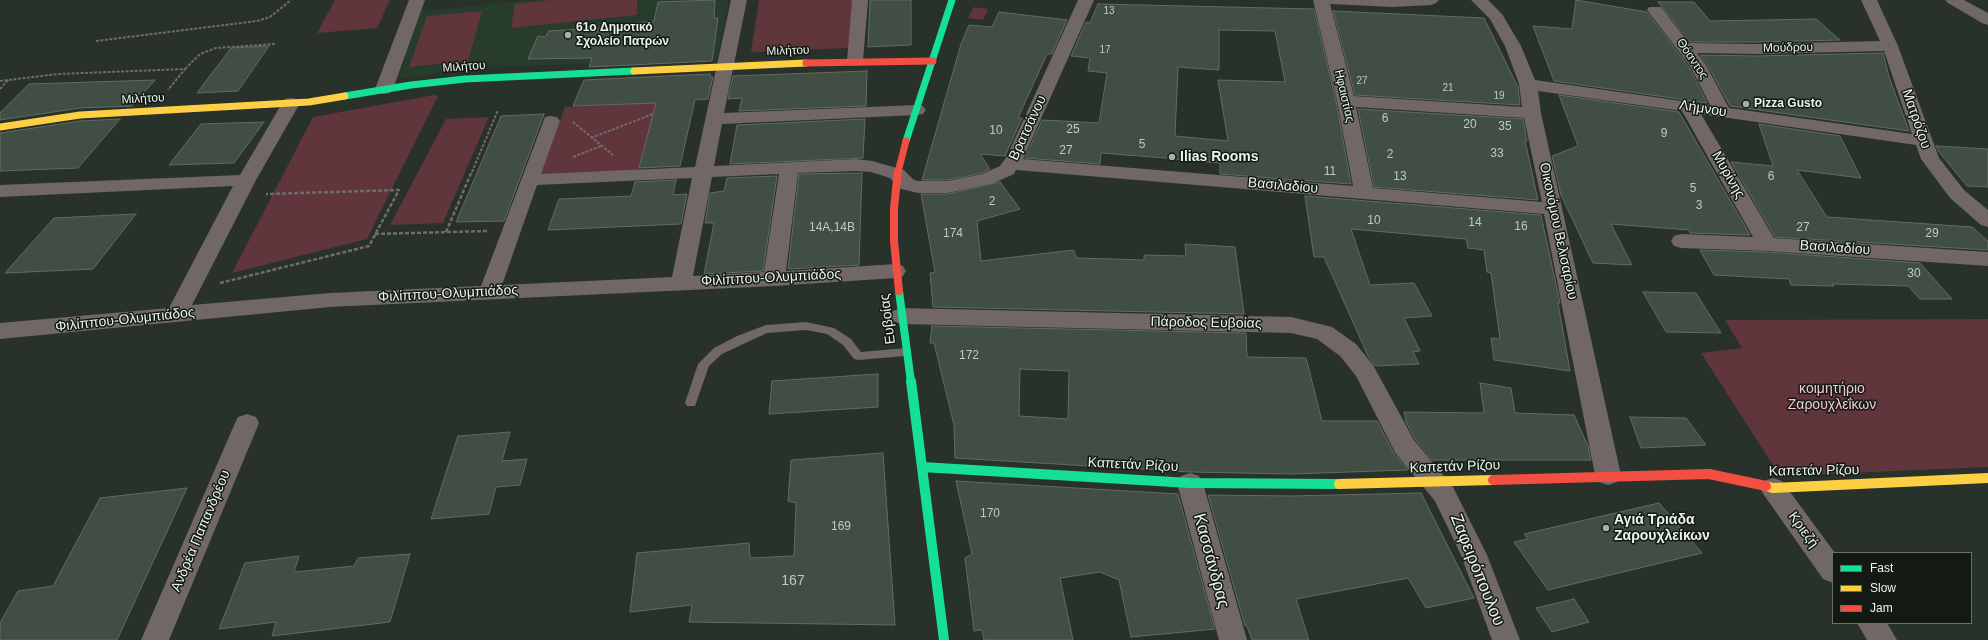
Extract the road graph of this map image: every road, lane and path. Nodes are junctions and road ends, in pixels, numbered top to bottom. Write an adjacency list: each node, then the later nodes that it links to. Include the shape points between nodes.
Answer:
1 (290, 0): 15 (path, via 270,17 257,21)
2 (417, 0): 27 (street)
3 (739, 0): 21 (street)
4 (860, 0): 19 (street)
5 (952, 0): 20 (street, Ευβοίας)
6 (1086, 0): 42 (street, Βρατσάνου)
7 (1321, 0): 28 (street, Ηφαιστίας)
8 (1333, 0): 9 (street)
9 (1431, 0)
10 (1479, 0): 25 (street, Οικονόμου Βελισαρίου, via 1496,17 1505,32)
11 (1869, 0): 17 (street, Ματρόζου)
12 (1953, 0): 14 (street)
13 (1655, 10): 18 (street, Θόαντος)
14 (1988, 20)
15 (96, 41)
16 (275, 44): 22 (path, via 216,48 200,54)
17 (1890, 46): 18 (street, Μούδρου); 41 (street, Ματρόζου)
18 (1686, 48): 34 (street, Θόαντος)
19 (855, 61): 20 (street, Μιλήτου); 21 (street, Μιλήτου)
20 (933, 61): 33 (street, Ευβοίας)
21 (724, 66): 27 (street, Μιλήτου, via 465,79); 37 (street)
22 (185, 69): 23 (path, via 58,74); 31 (path)
23 (8, 80): 24 (path); 26 (path)
24 (0, 81)
25 (1528, 84): 30 (street, Λήμνου); 35 (street, Οικονόμου Βελισαρίου)
26 (0, 88)
27 (384, 89): 29 (street, Μιλήτου)
28 (1346, 101): 35 (street); 50 (street, Ηφαιστίας)
29 (291, 103): 31 (street, Μιλήτου); 48 (street)
30 (1688, 107): 34 (street, Λήμνου); 57 (street, Μυρίνης)
31 (152, 110): 39 (street, Μιλήτου, via 65,116)
32 (498, 110): 54 (path)
33 (917, 110): 37 (street); 46 (street, Ευβοίας)
34 (1723, 112): 41 (street, Λήμνου)
35 (1532, 113): 51 (street, Οικονόμου Βελισαρίου)
36 (654, 114): 40 (path)
37 (714, 119): 44 (street)
38 (551, 121): 40 (path, via 556,108); 47 (street)
39 (0, 127)
40 (591, 138): 45 (path)
41 (1925, 141): 52 (street, Ματρόζου, via 1930,159 1957,194)
42 (1012, 164): 46 (street, Βρατσάνου, via 1007,170 987,179 928,188 908,185); 50 (street, Βασιλαδίου)
43 (789, 169): 44 (street); 46 (street, via 856,165); 60 (street)
44 (704, 172): 45 (street); 61 (street)
45 (638, 174): 47 (street)
46 (897, 174): 59 (street, Ευβοίας, via 894,214)
47 (530, 180): 53 (street)
48 (242, 188): 49 (street); 55 (path, via 399,190); 62 (street)
49 (0, 191)
50 (1364, 192): 51 (street, Βασιλαδίου)
51 (1553, 209): 71 (street, Οικονόμου Βελισαρίου)
52 (1988, 221)
53 (511, 230): 54 (path); 63 (street)
54 (446, 232): 55 (path)
55 (376, 234): 62 (path, via 369,246)
56 (1681, 241): 57 (street, Βασιλαδίου)
57 (1767, 244): 58 (street, Βασιλαδίου)
58 (1988, 259)
59 (896, 271): 60 (street, Φιλίππου-Ολυμπιάδος); 65 (street, Ευβοίας)
60 (774, 279): 61 (street, Φιλίππου-Ολυμπιάδος)
61 (681, 284): 63 (street, Φιλίππου-Ολυμπιάδος)
62 (188, 292): 64 (street)
63 (489, 292): 64 (street, Φιλίππου-Ολυμπιάδος, via 311,302)
64 (176, 315): 66 (street, Φιλίππου-Ολυμπιάδος)
65 (900, 316): 67 (street, Ευβοίας); 73 (street, Πάροδος Ευβοίας, via 1291,325 1324,333 1348,350 1365,371 1405,447)
66 (0, 331)
67 (906, 352): 68 (lane, via 858,356 848,342 830,331 806,326 766,330 718,351 704,364); 70 (street, Ευβοίας)
68 (691, 403)
69 (247, 423): 78 (street, Ανδρέα Παπανδρέου)
70 (922, 467): 74 (street, Καπετάν Ρίζου); 79 (street, Ευβοίας)
71 (1608, 475): 73 (street, Καπετάν Ρίζου); 75 (street, Καπετάν Ρίζου, via 1709,474)
72 (1988, 478): 75 (street, Καπετάν Ρίζου)
73 (1433, 482): 74 (street, Καπετάν Ρίζου, via 1316,486); 81 (street, Ζαφειρόπουλου, via 1450,505 1474,555)
74 (1190, 483): 80 (street, Κασσάνδρας)
75 (1773, 488): 76 (street, Κριεζή)
76 (1832, 570)
77 (1872, 624): 82 (street)
78 (155, 640)
79 (944, 640)
80 (1233, 640)
81 (1506, 640)
82 (1883, 640)

